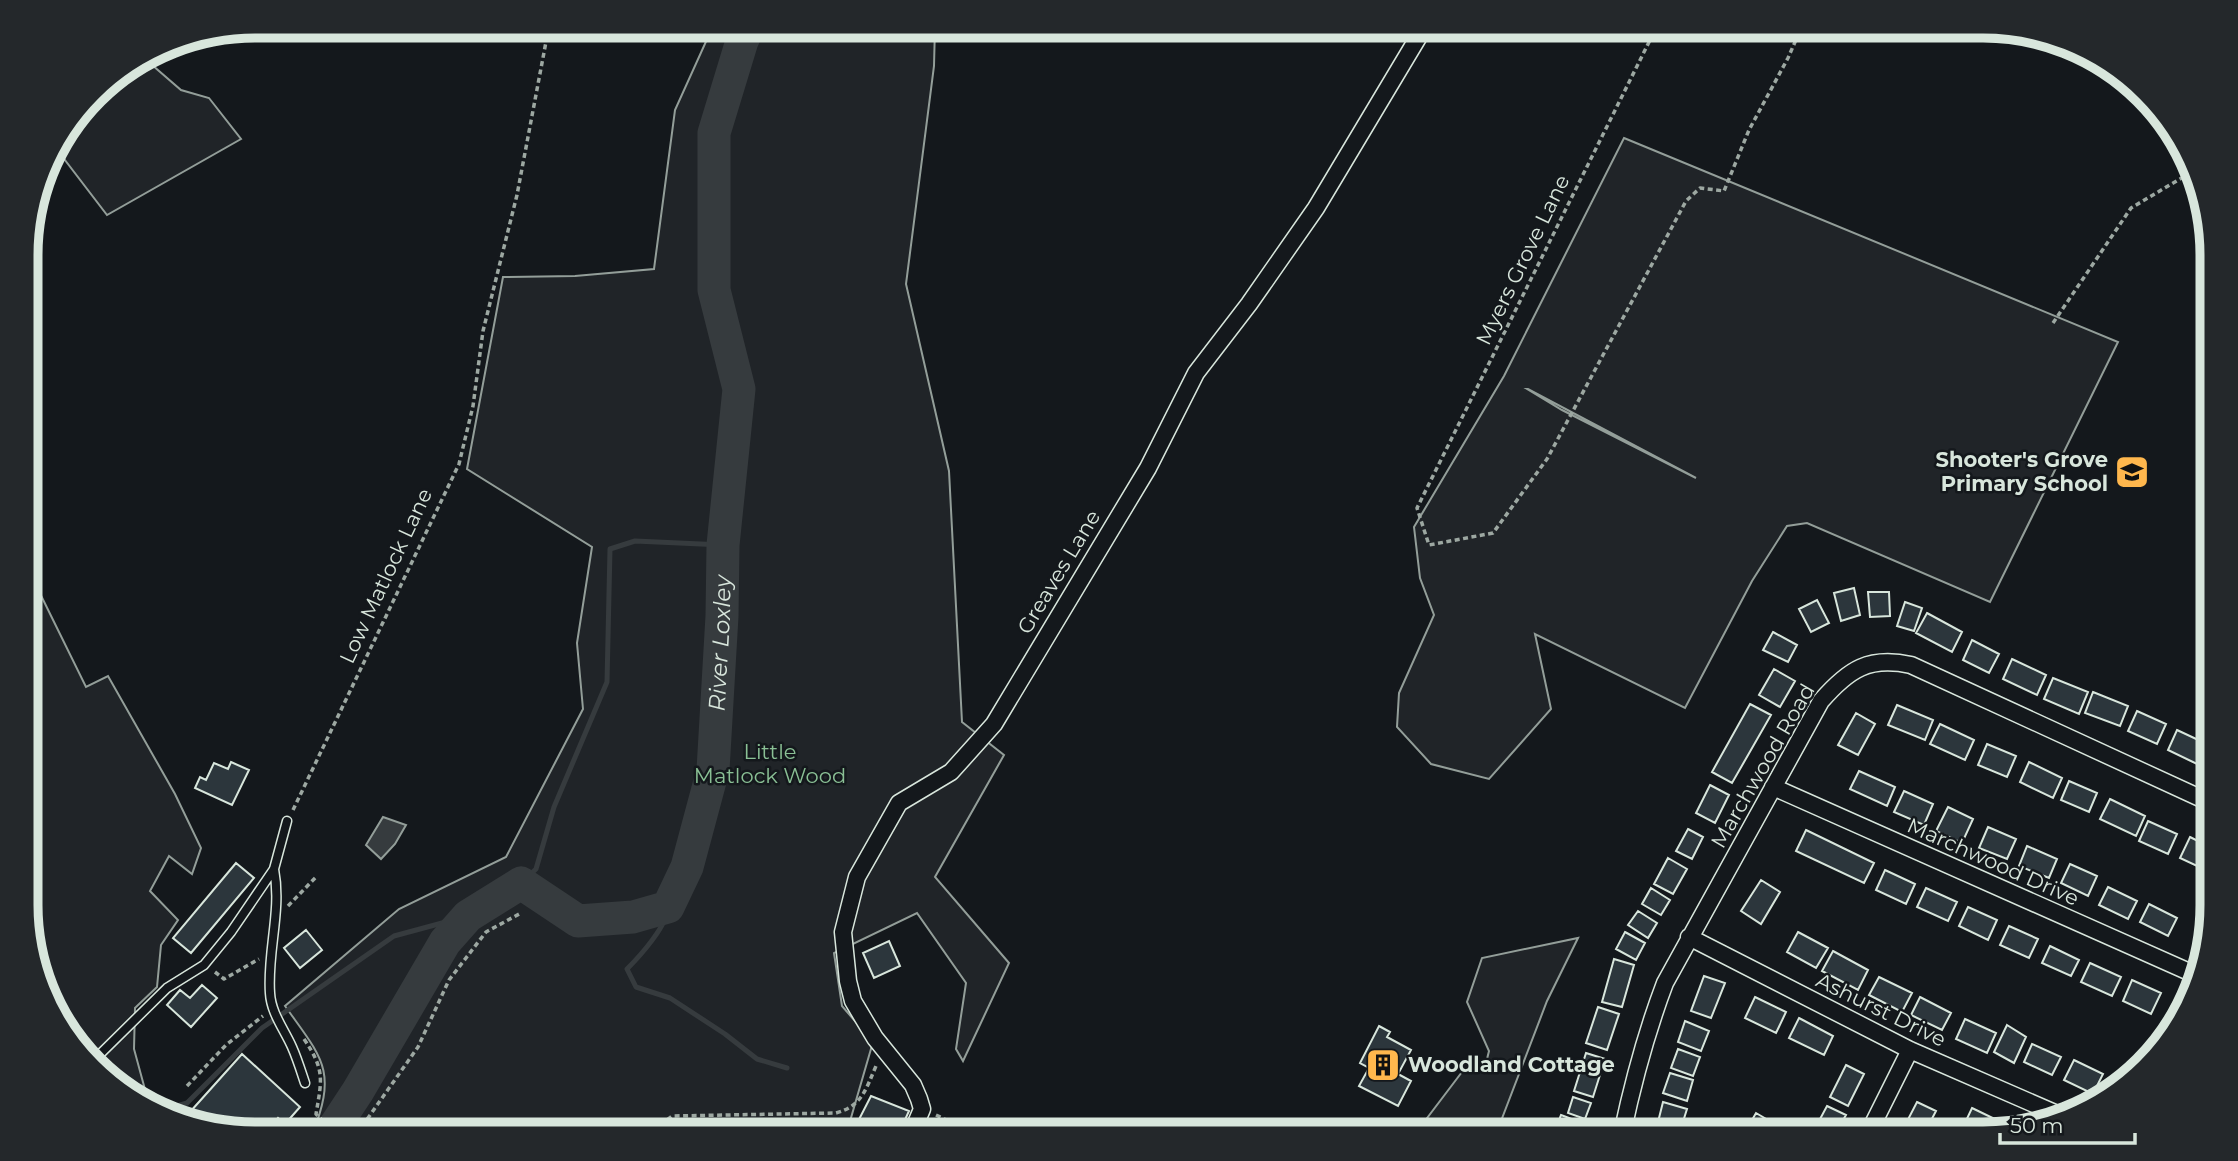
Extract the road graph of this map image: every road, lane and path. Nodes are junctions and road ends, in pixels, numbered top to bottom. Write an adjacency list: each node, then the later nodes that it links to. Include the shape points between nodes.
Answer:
1 (547, 38): 9 (path, Low Matlock Lane, via 458,464)
2 (1417, 38): 19 (street, Greaves Lane, via 1316,208 1196,373 1147,468 993,723 951,772 899,803 857,877 843,932 848,981 853,1001)
3 (1651, 38): 4 (path, Myers Grove Lane, via 1417,508 1429,545 1493,533 1547,459 1686,201 1700,188 1724,191 1749,130)
4 (1797, 38)
5 (2184, 176): 6 (path, via 2130,208)
6 (2053, 323)
7 (1773, 787): 8 (street, Marchwood Road, via 1821,701 1835,685 1869,663 1892,661 1911,665); 14 (street, Marchwood Road); 17 (street, Marchwood Drive)
8 (2200, 798)
9 (287, 821): 10 (lane)
10 (274, 869): 12 (lane); 16 (lane)
11 (317, 876): 12 (path)
12 (277, 912): 15 (lane)
13 (521, 913): 30 (path, via 486,932 449,980 418,1047)
14 (1689, 937): 20 (street, Ashurst Drive); 27 (street, Marchwood Road, via 1650,1021)
15 (271, 954): 16 (path, via 224,979); 18 (lane, via 270,994)
16 (204, 965): 21 (lane, via 167,988)
17 (2189, 972)
18 (276, 1015): 22 (lane); 23 (path, via 226,1045)
19 (884, 1049): 24 (street, Greaves Lane, via 913,1085); 31 (path, via 864,1093 851,1109 672,1116)
20 (1910, 1050): 25 (street, Ashurst Drive); 28 (street)
21 (99, 1055)
22 (305, 1083)
23 (187, 1086)
24 (922, 1109): 32 (street); 33 (path)
25 (2051, 1111)
26 (323, 1121): 29 (path)
27 (1624, 1122)
28 (1874, 1122)
29 (328, 1123)
30 (364, 1123)
31 (663, 1123)
32 (916, 1123)
33 (951, 1123)

